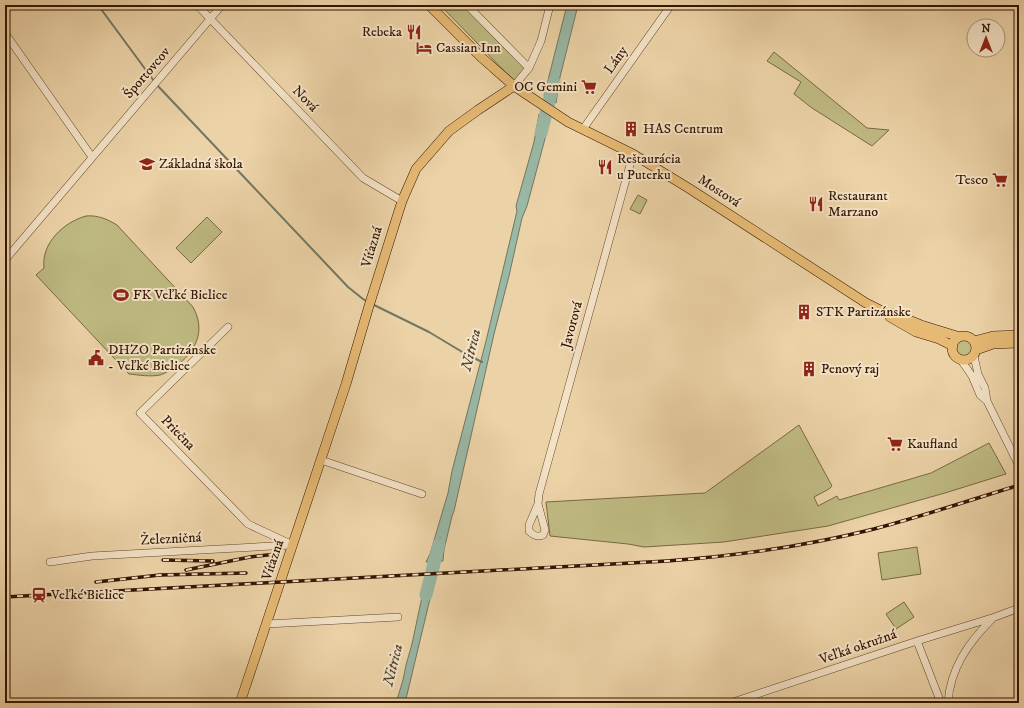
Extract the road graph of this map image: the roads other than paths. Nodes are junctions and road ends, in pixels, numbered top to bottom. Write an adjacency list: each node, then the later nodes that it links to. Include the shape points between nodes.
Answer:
1 (197, 5): 7 (street, Nová)
2 (222, 5): 7 (street, Športovcov)
3 (429, 5): 10 (main road, via 480,57)
4 (467, 5): 9 (street)
5 (550, 5): 9 (street, via 541,41)
6 (671, 5): 11 (street, Lány)
7 (210, 19): 13 (street, Športovcov); 14 (street, Nová, via 364,178)
8 (5, 33): 13 (street)
9 (529, 68): 10 (street)
10 (514, 86): 11 (main road, Mostová); 14 (main road, Víťazná, via 449,131 416,169)
11 (583, 130): 12 (main road, Mostová)
12 (633, 154): 16 (main road, Mostová, via 866,303); 28 (street, Javorová)
13 (92, 158): 15 (street, Športovcov)
14 (402, 201): 25 (main road, Víťazná)
15 (5, 260)
16 (886, 313): 19 (main road, Mostová); 21 (main road, Mostová, via 910,328)
17 (228, 328): 29 (street, Priečna, via 140,413 248,524)
18 (1019, 335): 22 (main road, via 993,336)
19 (960, 337): 21 (main road); 22 (main road, via 967,337)
20 (1019, 343): 22 (main road, via 993,344)
21 (953, 346): 23 (main road, via 954,355)
22 (975, 349): 23 (main road, via 968,360); 24 (street, via 978,374 985,388)
23 (961, 360): 24 (street, via 972,376 980,395)
24 (987, 401): 26 (street)
25 (321, 460): 27 (street); 29 (main road, Víťazná)
26 (1019, 466)
27 (422, 494)
28 (538, 504)
29 (293, 545): 30 (street, Železničná, via 92,556); 34 (main road, Víťazná)
30 (50, 562)
31 (1019, 608): 33 (street, Veľká okružná)
32 (398, 617): 34 (street)
33 (995, 617): 35 (street, Veľká okružná); 39 (street, via 976,635 965,651 952,679)
34 (267, 624): 36 (main road, Víťazná)
35 (917, 641): 37 (street, Veľká okružná); 38 (street)
36 (240, 703)
37 (730, 703)
38 (941, 703)
39 (948, 703)

